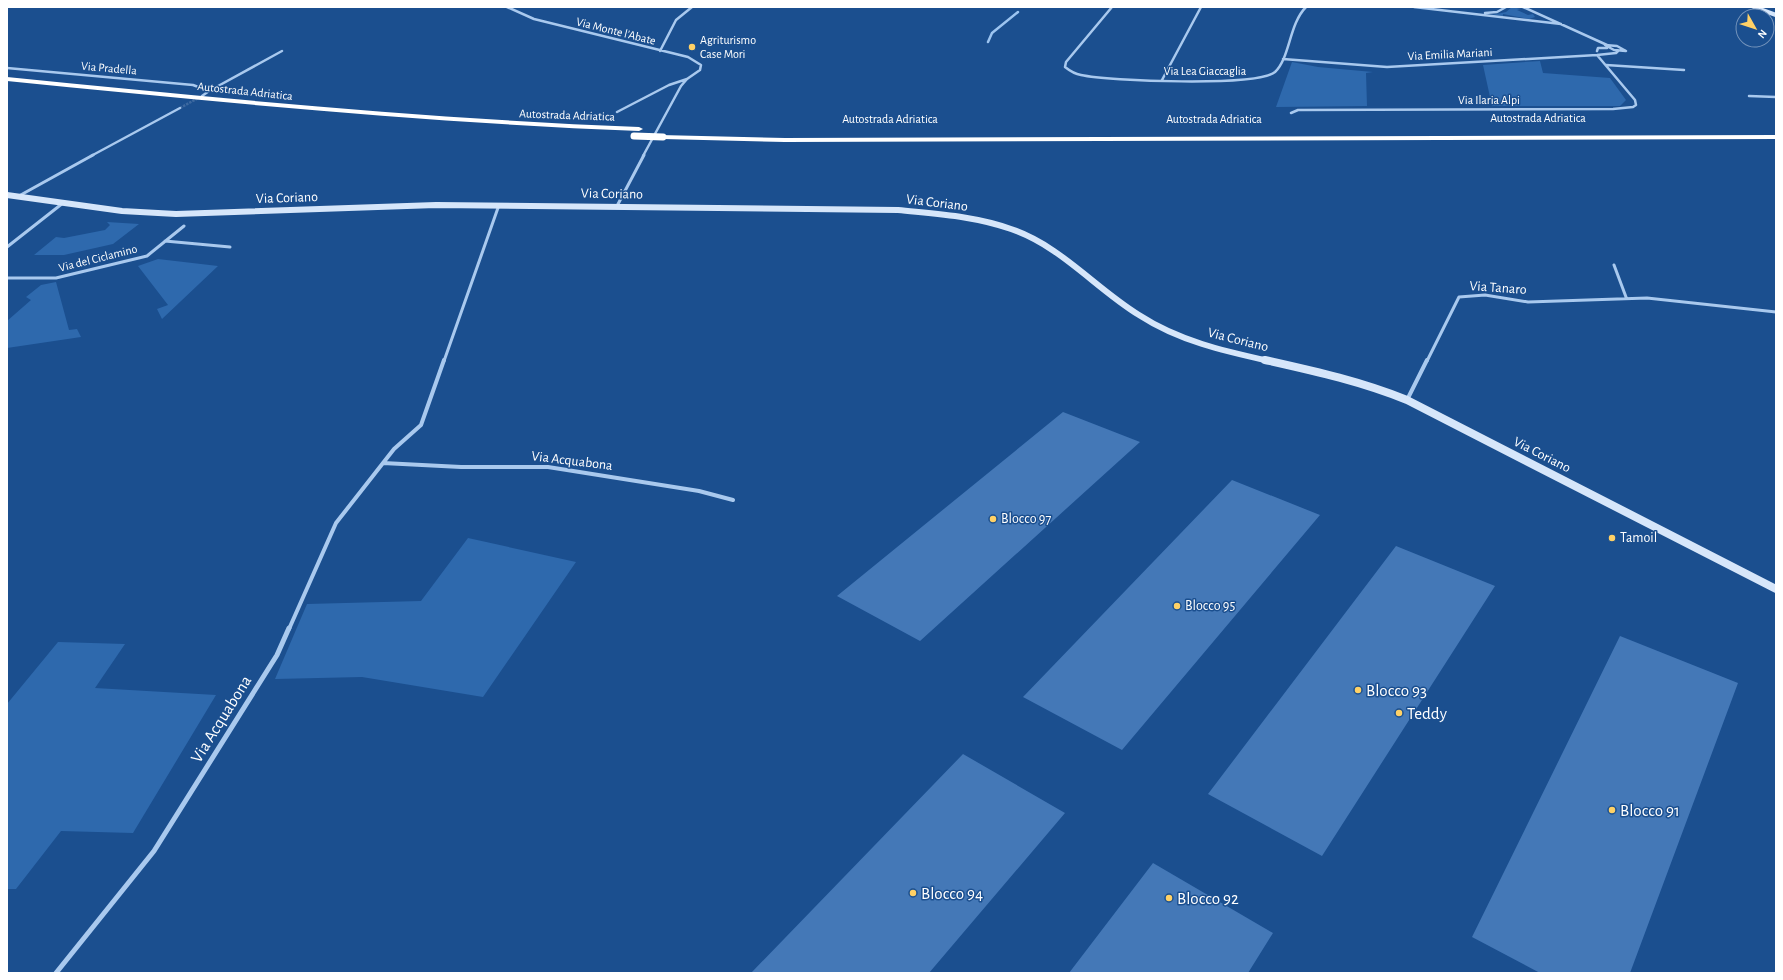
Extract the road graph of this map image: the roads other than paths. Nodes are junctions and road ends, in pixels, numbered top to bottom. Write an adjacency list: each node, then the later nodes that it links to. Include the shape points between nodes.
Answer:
1 (507, 7): 14 (street, Via Monte l'Abate, via 534,20)
2 (692, 7): 14 (street, via 676,20)
3 (1112, 7): 24 (street, Via Lea Giaccaglia, via 1066,62 1065,67 1074,73 1108,79)
4 (1202, 7): 24 (street)
5 (1306, 7): 18 (street, Via Lea Giaccaglia, via 1298,15)
6 (1414, 7): 10 (street)
7 (1506, 7): 10 (street, via 1497,12)
8 (1523, 7): 12 (street)
9 (1754, 7): 11 (main road)
10 (1473, 14): 12 (street)
11 (1776, 15)
12 (1561, 24): 13 (street)
13 (1607, 46): 15 (street); 15 (street, via 1617,46 1626,50); 17 (street, via 1598,48)
14 (660, 51): 23 (street, Via Monte l'Abate, via 688,57 701,65 700,70)
15 (1618, 51): 17 (street, Via Emilia Mariani)
16 (282, 52): 26 (street)
17 (1597, 53): 18 (street, Via Emilia Mariani, via 1387,67); 19 (street, Via Ilaria Alpi)
18 (1283, 59): 24 (street, Via Lea Giaccaglia, via 1276,71 1261,78 1233,81)
19 (1606, 65): 21 (street); 33 (street, Via Ilaria Alpi, via 1636,105 1605,109 1298,110)
20 (7, 68): 26 (street, Via Pradella, via 193,85)
21 (1684, 70)
22 (7, 79): 40 (highway, Autostrada Adriatica, via 407,118 639,129)
23 (687, 79): 31 (street, Via Monte l'Abate, via 669,85); 46 (street, Via Monte l'Abate)
24 (1162, 80)
25 (7, 87): 32 (highway, Autostrada Adriatica)
26 (209, 90): 27 (street)
27 (202, 96)
28 (1749, 96): 29 (street)
29 (1776, 97)
30 (180, 108): 43 (street)
31 (617, 112)
32 (272, 113)
33 (1291, 113)
34 (480, 130): 36 (highway)
35 (1776, 130): 38 (highway, Autostrada Adriatica)
36 (495, 131)
37 (804, 131): 40 (highway, Autostrada Adriatica)
38 (1040, 131)
39 (518, 132): 40 (highway, Autostrada Adriatica, bridge, via 634,136)
40 (665, 134): 41 (highway, Autostrada Adriatica, via 785,140)
41 (1776, 137)
42 (7, 195): 43 (main road, Via Coriano)
43 (17, 197): 44 (main road, Via Coriano)
44 (63, 203): 45 (main road, Via Coriano, via 122,211 176,214 363,206); 49 (street)
45 (499, 205): 46 (main road, Via Coriano); 56 (street, Via Acquabona, via 421,425 394,449)
46 (617, 206): 55 (main road, Via Coriano, via 898,210 987,222 1038,242 1071,263 1138,315 1171,333 1215,349 1334,375)
47 (184, 226): 48 (street, Via del Ciclamino)
48 (165, 241): 50 (street); 52 (street, Via del Ciclamino, via 147,256 56,278)
49 (7, 247)
50 (230, 248)
51 (1614, 265): 53 (street)
52 (7, 278)
53 (1626, 297): 54 (street, Via Tanaro); 55 (street, Via Tanaro, via 1528,302 1469,294 1459,297)
54 (1776, 312)
55 (1407, 400): 58 (main road, Via Coriano)
56 (383, 463): 57 (street, Via Acquabona, via 461,467 548,466 699,491); 59 (street, Via Acquabona, via 336,523 277,655 154,850)
57 (733, 500)
58 (1776, 589)
59 (56, 973)

